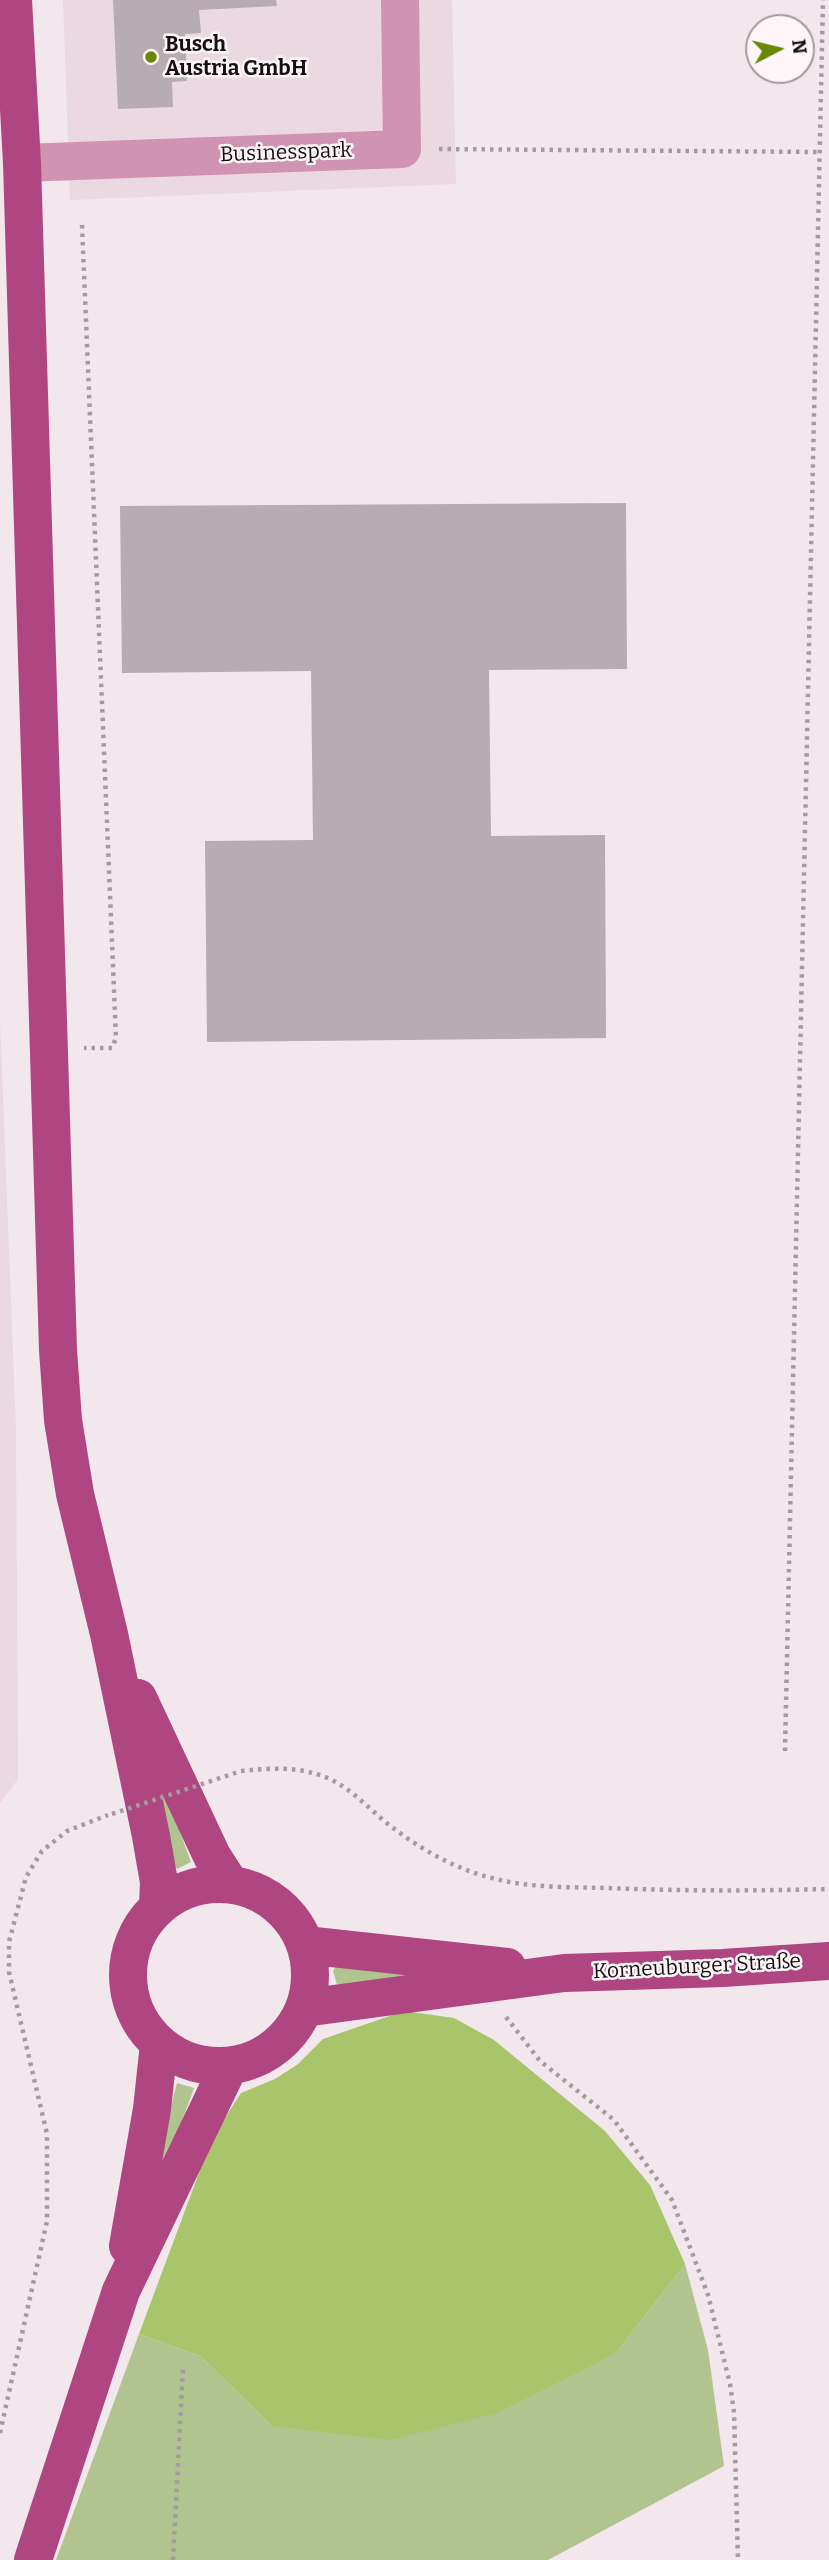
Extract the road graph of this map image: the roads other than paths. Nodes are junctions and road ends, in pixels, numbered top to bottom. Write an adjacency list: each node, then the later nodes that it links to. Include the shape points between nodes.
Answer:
1 (13, 0): 3 (main road)
2 (400, 0): 3 (street, Businesspark, via 402,149)
3 (22, 163): 4 (main road, via 52,1214 63,1420 78,1507)
4 (109, 1634): 5 (main road, via 200,1832); 6 (main road, via 151,1836)
5 (230, 1884): 6 (main road, via 191,1888); 7 (main road, via 268,1898 284,1911)
6 (158, 1906): 11 (main road, via 133,1945 128,1975 139,2020)
7 (305, 1945): 9 (main road, Korneuburger Straße); 10 (main road, via 310,1987)
8 (829, 1961): 9 (main road, Korneuburger Straße)
9 (564, 1973): 10 (main road, Korneuburger Straße)
10 (304, 2008): 12 (main road, via 282,2041 248,2062)
11 (159, 2044): 12 (main road, via 192,2062); 13 (main road)
12 (229, 2066): 13 (main road)
13 (121, 2291): 14 (main road)
14 (33, 2560)

